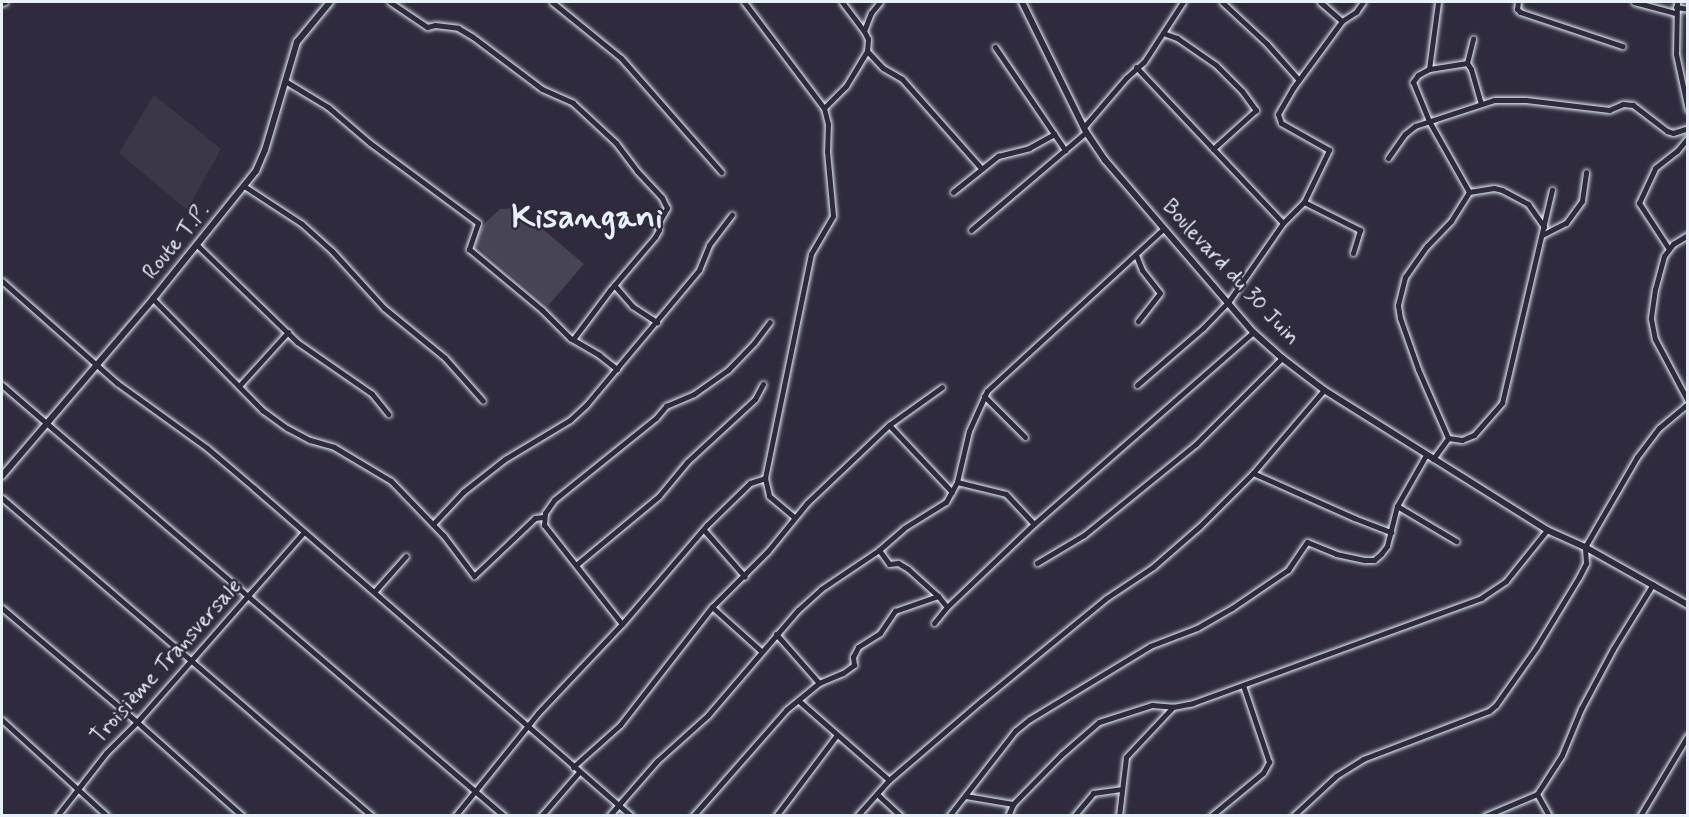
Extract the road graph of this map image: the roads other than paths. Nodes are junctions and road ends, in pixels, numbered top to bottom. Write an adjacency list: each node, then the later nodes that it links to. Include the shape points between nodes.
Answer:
1 (330, 2): 28 (street, Route T.P., via 297,42)
2 (390, 2): 60 (street, via 428,27 458,28 542,89 573,103 616,143 662,198 667,208 657,225 659,230)
3 (552, 2): 41 (street, via 621,58)
4 (744, 2): 30 (street)
5 (842, 2): 18 (street)
6 (879, 2): 18 (street)
7 (1022, 2): 34 (street, Boulevard du 30 Juin)
8 (1183, 2): 19 (street)
9 (1222, 2): 27 (street)
10 (1320, 2): 17 (street)
11 (1363, 2): 17 (street)
12 (1438, 2): 26 (street)
13 (1518, 2): 21 (street, via 1520,12)
14 (1634, 2): 15 (street)
15 (1676, 7): 16 (street); 31 (street, via 1676,54)
16 (1688, 9)
17 (1342, 21): 27 (street)
18 (864, 31): 23 (street)
19 (1163, 33): 25 (street, via 1144,62); 37 (street, via 1178,38 1216,65 1256,110)
20 (1473, 39): 24 (street)
21 (1622, 46)
22 (995, 47): 35 (street)
23 (867, 51): 30 (street, via 846,86); 40 (street, via 883,68 902,79)
24 (1467, 63): 26 (street); 29 (street)
25 (1136, 67): 34 (street); 37 (street)
26 (1429, 69): 32 (street, via 1413,82)
27 (1299, 80): 47 (street, via 1278,120 1329,150)
28 (285, 81): 43 (street, Route T.P., via 266,150); 68 (street, via 328,107 478,223 469,249)
29 (1481, 104): 32 (street); 33 (street, via 1511,99 1609,110 1623,104 1633,105 1667,131)
30 (824, 108): 90 (street, via 833,216 811,254)
31 (1688, 110)
32 (1429, 121): 39 (street, via 1405,134); 46 (street)
33 (1688, 128)
34 (1085, 130): 38 (street); 51 (street, Boulevard du 30 Juin, via 1104,160)
35 (1054, 134): 38 (street); 40 (street, via 1029,148 998,156)
36 (1688, 138): 56 (street, via 1656,168 1639,202)
37 (1213, 149): 49 (street)
38 (1065, 150): 52 (street)
39 (1389, 158)
40 (981, 168): 45 (street)
41 (721, 172)
42 (1586, 172): 53 (street, via 1584,195 1573,214 1564,224)
43 (244, 186): 55 (street, Route T.P.); 79 (street, via 302,224 384,308 445,358)
44 (1552, 190): 50 (street)
45 (953, 192)
46 (1469, 192): 50 (street, via 1502,190 1528,204); 85 (street, via 1405,277 1398,305 1418,369)
47 (1304, 202): 49 (street); 57 (street, via 1360,230)
48 (732, 215): 64 (street, via 709,245 699,270)
49 (1283, 223): 62 (street)
50 (1544, 226): 53 (street)
51 (1163, 229): 58 (street); 62 (street, Boulevard du 30 Juin)
52 (970, 230)
53 (1542, 235): 85 (street, via 1502,403 1474,435 1462,440)
54 (1688, 235): 56 (street)
55 (197, 245): 61 (street, Route T.P.); 66 (street)
56 (1669, 249): 80 (street, via 1655,289 1651,329)
57 (1353, 254)
58 (1136, 255): 63 (street, via 1160,293); 78 (street)
59 (2, 281): 70 (street)
60 (614, 285): 64 (street, via 632,306); 68 (street)
61 (153, 299): 70 (street, Route T.P.); 75 (street)
62 (1229, 302): 67 (street, Boulevard du 30 Juin); 74 (street)
63 (1138, 321)
64 (657, 322): 71 (street)
65 (770, 322): 95 (street, via 728,370 694,394 666,406 554,500)
66 (288, 332): 75 (street); 81 (street, via 372,394)
67 (1253, 332): 69 (street, Boulevard du 30 Juin); 98 (street)
68 (574, 338): 71 (street)
69 (1282, 358): 77 (street, Boulevard du 30 Juin); 107 (street, via 1196,444 1084,535)
70 (98, 365): 82 (street, Route T.P.); 101 (street, via 207,448)
71 (617, 369): 97 (street, via 570,420 505,459 463,492)
72 (763, 384): 108 (street, via 755,399 681,468 658,496)
73 (2, 385): 82 (street)
74 (1137, 385)
75 (239, 386): 97 (street, via 287,428 334,447 385,477)
76 (942, 387): 83 (street)
77 (1324, 390): 86 (street, Boulevard du 30 Juin); 88 (street)
78 (984, 396): 84 (street); 91 (street, via 969,431)
79 (483, 401)
80 (1688, 402): 104 (street, via 1647,442)
81 (388, 414)
82 (46, 423): 89 (street, Route T.P.); 112 (street)
83 (890, 425): 92 (street); 96 (street)
84 (1025, 437)
85 (1448, 438): 87 (street)
86 (1426, 455): 87 (street, Boulevard du 30 Juin); 94 (street)
87 (1433, 459): 100 (street, Boulevard du 30 Juin)
88 (1253, 473): 102 (street); 134 (street, via 1172,551 1105,599)
89 (2, 476)
90 (765, 478): 96 (street, via 769,496); 99 (street, via 750,483)
91 (957, 482): 92 (street); 98 (street, via 1006,494)
92 (952, 492): 105 (street, via 946,502 904,528)
93 (2, 498): 122 (street)
94 (1397, 506): 102 (street); 103 (street)
95 (543, 517): 97 (street, via 536,518 474,576); 108 (street, via 544,525)
96 (794, 517): 109 (street)
97 (433, 524)
98 (1034, 524): 116 (street)
99 (704, 530): 109 (street); 119 (street)
100 (1547, 530): 104 (street, Boulevard du 30 Juin); 124 (street, via 1506,581 1481,598)
101 (304, 532): 111 (street); 112 (street, Troisième Transversale)
102 (1391, 532): 140 (street, via 1387,546 1374,560 1336,554 1307,542 1288,570 1232,608 1197,628 1150,646 1030,719 1016,731)
103 (1456, 541)
104 (1585, 546): 110 (street, Boulevard du 30 Juin); 144 (street, via 1586,563 1579,577 1496,705 1362,759 1336,776)
105 (879, 550): 113 (street, via 889,564 898,563 908,569); 120 (street, via 821,590)
106 (406, 556): 111 (street)
107 (1037, 564)
108 (576, 565): 119 (street)
109 (745, 577): 115 (street)
110 (1653, 584): 114 (street, Boulevard du 30 Juin); 139 (street, via 1613,650 1581,709 1562,755)
111 (374, 592): 129 (street)
112 (248, 596): 122 (street, Troisième Transversale); 137 (street)
113 (938, 596): 116 (street); 123 (street, via 896,611 880,633 858,647 854,665)
114 (1688, 605)
115 (712, 607): 121 (street); 132 (street, via 620,725)
116 (948, 607): 118 (street)
117 (2, 608): 128 (street)
118 (934, 623)
119 (622, 624): 129 (street)
120 (776, 634): 121 (street); 123 (street)
121 (761, 651): 142 (street, via 708,715 657,761)
122 (191, 660): 128 (street, Troisième Transversale); 148 (street)
123 (819, 683): 125 (street)
124 (1243, 685): 126 (street); 162 (street, via 1269,762 1263,773)
125 (799, 701): 131 (street); 154 (street, via 770,726)
126 (1173, 707): 135 (street, via 1130,750); 141 (street, via 1152,705 1099,722)
127 (2, 720): 136 (street)
128 (137, 722): 136 (street, Troisième Transversale, via 106,753); 147 (street)
129 (527, 727): 132 (street); 137 (street)
130 (1688, 735): 165 (street)
131 (837, 736): 134 (street); 155 (street)
132 (573, 767): 133 (street)
133 (579, 772): 142 (street); 151 (street)
134 (890, 780): 138 (street)
135 (1121, 789): 143 (street); 160 (street, via 1094,793)
136 (78, 790): 145 (street, Troisième Transversale); 146 (street)
137 (476, 792): 149 (street); 150 (street)
138 (877, 794): 156 (street); 157 (street)
139 (1538, 794): 163 (street); 164 (street)
140 (966, 796): 141 (street); 158 (street)
141 (1013, 804): 159 (street)
142 (617, 805): 152 (street); 153 (street)
143 (1119, 815): 161 (street)
144 (1295, 815)
145 (57, 816)
146 (107, 816)
147 (242, 816)
148 (372, 816)
149 (454, 816)
150 (504, 816)
151 (541, 816)
152 (609, 816)
153 (632, 816)
154 (693, 816)
155 (776, 816)
156 (856, 816)
157 (901, 816)
158 (948, 816)
159 (1008, 816)
160 (1074, 816)
161 (1127, 816)
162 (1211, 816)
163 (1485, 816)
164 (1549, 816)
165 (1640, 816)

